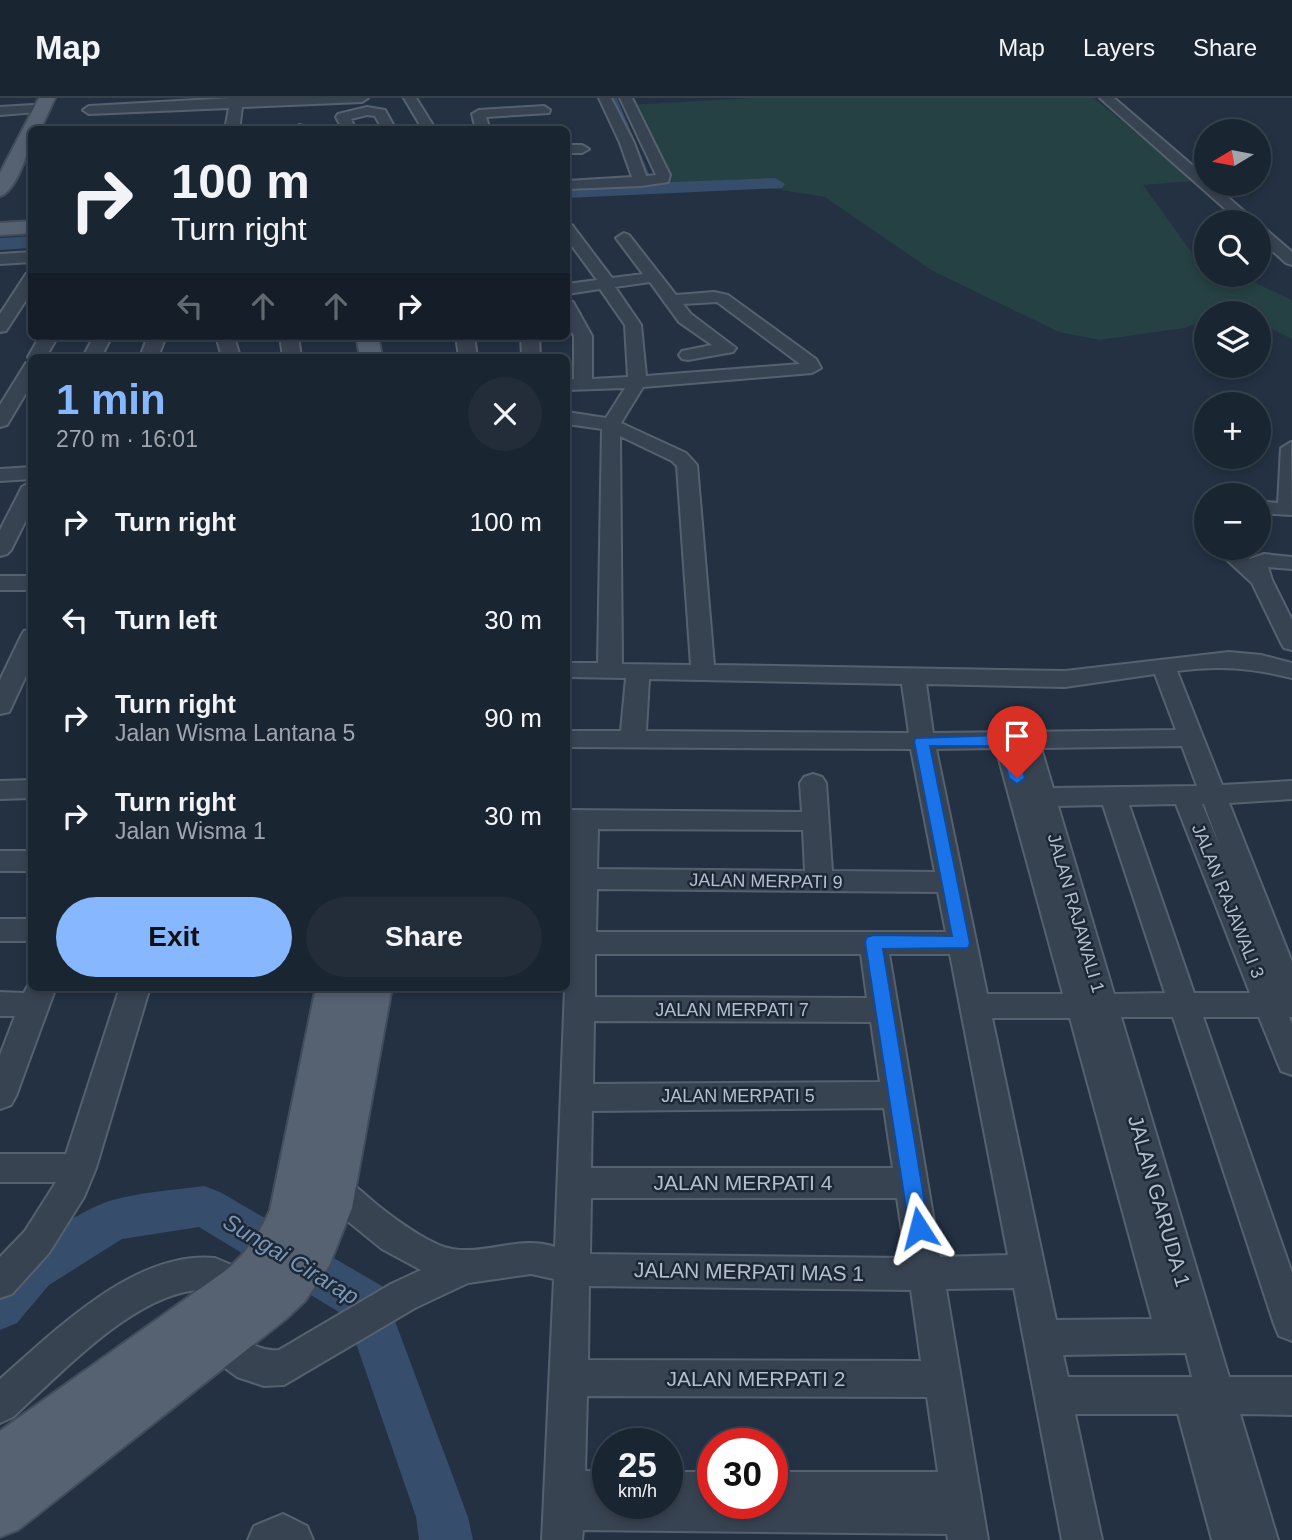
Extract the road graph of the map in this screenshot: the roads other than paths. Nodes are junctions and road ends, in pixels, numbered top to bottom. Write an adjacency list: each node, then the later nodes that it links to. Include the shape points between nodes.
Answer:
1 (47, 98): 13 (main road)
2 (362, 98): 11 (street)
3 (605, 98): 23 (street)
4 (625, 98): 23 (street, via 663,175 663,179)
5 (1106, 98): 26 (street)
6 (411, 99): 16 (street)
7 (35, 104): 10 (street); 22 (main road)
8 (91, 104): 11 (street, via 85,119 90,122)
9 (542, 104): 17 (street, via 478,110); 18 (street)
10 (0, 111)
11 (235, 112): 12 (street)
12 (319, 113)
13 (33, 126)
14 (348, 126): 15 (street, via 343,117 371,111 380,113)
15 (388, 126)
16 (429, 126)
17 (482, 126)
18 (548, 126)
19 (28, 136): 25 (main road)
20 (570, 149): 21 (street)
21 (582, 149)
22 (0, 167)
23 (649, 181): 24 (street)
24 (570, 185)
25 (0, 191)
26 (1235, 210)
27 (28, 230): 28 (main road)
28 (0, 231)
29 (570, 232): 36 (street)
30 (624, 238): 35 (street)
31 (1271, 241): 34 (street)
32 (28, 257): 33 (street)
33 (0, 259)
34 (1292, 260)
35 (653, 276): 36 (street); 39 (street)
36 (605, 282): 38 (street); 48 (street, via 633,325)
37 (28, 283): 42 (street)
38 (570, 287)
39 (671, 300): 41 (street); 47 (street, via 722,298 813,368)
40 (570, 312): 49 (street, via 583,336)
41 (685, 318): 43 (street); 43 (street, via 727,348)
42 (0, 327)
43 (688, 355): 47 (street)
44 (28, 372): 45 (street)
45 (0, 375)
46 (28, 375): 51 (street)
47 (689, 380): 48 (street)
48 (636, 384): 49 (street); 52 (street)
49 (575, 385)
50 (570, 418): 52 (street)
51 (0, 421)
52 (611, 425): 68 (street); 70 (street, via 687,465)
53 (1291, 448): 57 (street, via 1288,510)
54 (28, 473): 55 (street)
55 (0, 475)
56 (28, 495): 58 (street)
57 (1271, 509)
58 (0, 550)
59 (1238, 560): 61 (street)
60 (1292, 563): 61 (street, via 1259,561)
61 (1261, 580): 64 (street)
62 (0, 583): 63 (street)
63 (28, 583)
64 (1292, 643)
65 (28, 645): 73 (street)
66 (1163, 665): 71 (street, via 1229,659); 72 (street, via 1065,679); 74 (street, JALAN RAJAWALI 3)
67 (570, 670): 68 (street)
68 (610, 670): 69 (street)
69 (638, 670): 70 (street); 76 (street)
70 (703, 671): 72 (street)
71 (1292, 671)
72 (913, 676): 78 (street)
73 (0, 706)
74 (1192, 738): 77 (street); 82 (street, JALAN RAJAWALI 3)
75 (570, 739): 76 (street)
76 (634, 739): 78 (street)
77 (1016, 740): 78 (street); 85 (street, JALAN GARUDA 1)
78 (922, 741): 92 (street)
79 (813, 783): 87 (street)
80 (0, 789): 81 (street)
81 (28, 789)
82 (1200, 796): 83 (street); 84 (street); 103 (street, JALAN RAJAWALI 3)
83 (1113, 797): 85 (street); 106 (street)
84 (1289, 797)
85 (1033, 798): 105 (street, JALAN GARUDA 1)
86 (576, 819): 87 (street); 90 (street)
87 (814, 821): 91 (street)
88 (0, 861): 89 (street)
89 (28, 861)
90 (575, 875): 92 (street, JALAN MERPATI 9); 96 (street)
91 (819, 876)
92 (949, 882): 97 (street)
93 (0, 930): 94 (street)
94 (28, 930)
95 (873, 942): 96 (street); 97 (street); 108 (street)
96 (582, 943): 107 (street)
97 (962, 943): 104 (street)
98 (134, 991): 114 (street)
99 (335, 991): 117 (main road)
100 (372, 991): 117 (main road)
101 (38, 996): 102 (street); 110 (street)
102 (0, 1004)
103 (1285, 1004): 106 (street); 109 (street, JALAN RAJAWALI 3)
104 (974, 1006): 105 (street); 120 (street)
105 (1091, 1006): 106 (street); 126 (street, JALAN GARUDA 1)
106 (1184, 1006): 125 (street)
107 (580, 1009): 108 (street, JALAN MERPATI 7); 112 (street)
108 (885, 1010): 111 (street)
109 (1292, 1062)
110 (2, 1085)
111 (897, 1089): 112 (street, JALAN MERPATI 5); 116 (street)
112 (577, 1090): 115 (street)
113 (0, 1168): 114 (street)
114 (80, 1168): 121 (street, via 58,1213)
115 (574, 1183): 116 (street, JALAN MERPATI 4); 119 (street)
116 (912, 1183): 122 (street)
117 (310, 1209): 118 (street); 123 (main road, via 314,1252)
118 (464, 1268): 119 (street, via 536,1257); 124 (street)
119 (572, 1270): 122 (street, JALAN MERPATI MAS 1); 129 (street)
120 (1026, 1271): 122 (street); 127 (street)
121 (4, 1273)
122 (927, 1274): 130 (street)
123 (263, 1281): 128 (main road); 134 (street, via 198,1273 158,1282 103,1316); 135 (main road)
124 (404, 1296): 128 (street, via 292,1363 275,1368 251,1367)
125 (1292, 1324)
126 (1187, 1336): 127 (street); 132 (street, JALAN GARUDA 1)
127 (1040, 1338): 131 (street)
128 (222, 1344): 138 (main road)
129 (568, 1378): 130 (street, JALAN MERPATI 2); 139 (street)
130 (943, 1379): 140 (street)
131 (1053, 1395): 132 (street); 143 (street)
132 (1204, 1396): 133 (street); 144 (street); 145 (street)
133 (1292, 1396)
134 (0, 1404)
135 (0, 1460)
136 (788, 1493): 140 (street)
137 (592, 1498): 139 (street)
138 (0, 1512)
139 (564, 1514): 140 (street)
140 (964, 1516)
141 (268, 1540): 142 (street, via 282,1534)
142 (293, 1540)
143 (1082, 1540)
144 (1232, 1540)
145 (1258, 1540)

